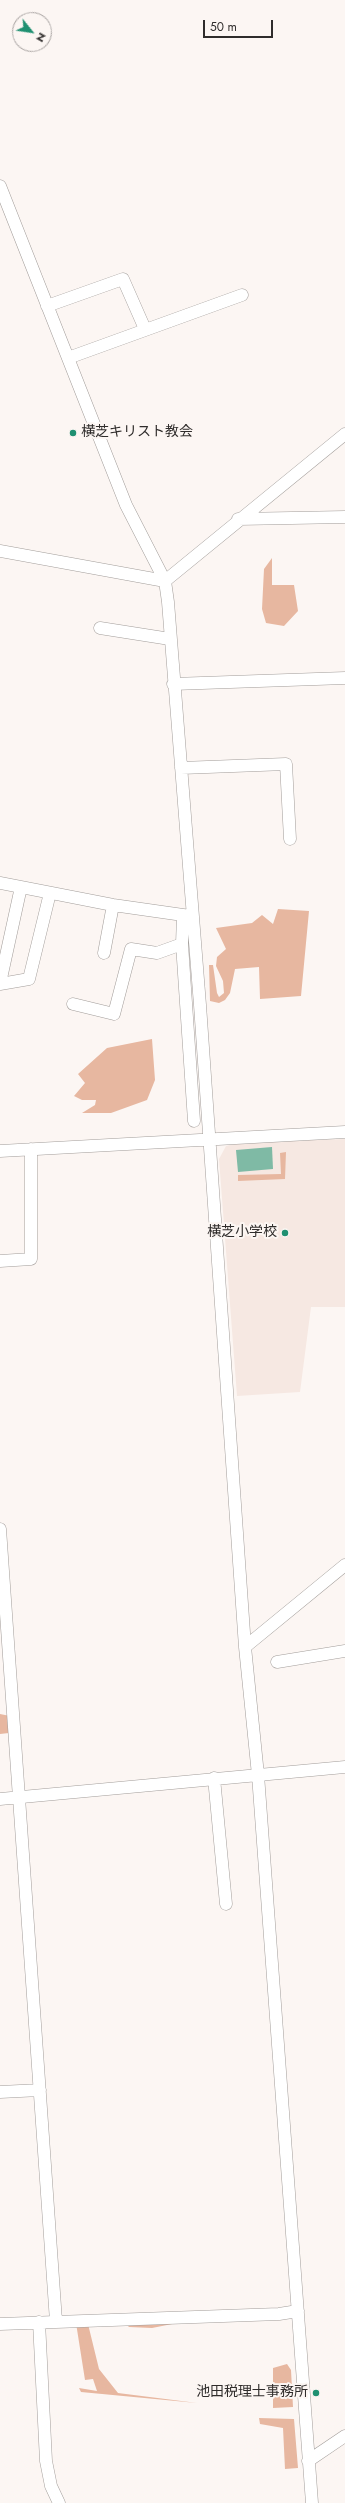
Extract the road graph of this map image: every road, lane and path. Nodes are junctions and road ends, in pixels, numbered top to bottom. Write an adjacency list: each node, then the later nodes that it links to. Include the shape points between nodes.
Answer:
1 (0, 186): 2 (street)
2 (5, 213): 4 (street)
3 (242, 295): 5 (street)
4 (48, 306): 5 (street, via 123,279); 6 (street)
5 (145, 329): 6 (street)
6 (68, 358): 11 (street, via 126,504)
7 (345, 434): 9 (street)
8 (345, 517): 9 (street)
9 (238, 519): 11 (street)
10 (0, 554): 11 (street)
11 (164, 581): 13 (street)
12 (100, 628): 13 (street)
13 (170, 640): 15 (street)
14 (345, 678): 15 (street)
15 (173, 684): 16 (street)
16 (181, 768): 17 (street, via 286,764); 22 (street)
17 (290, 839)
18 (0, 883): 19 (street)
19 (21, 887): 20 (street); 25 (street)
20 (50, 893): 21 (street); 25 (street, via 29,979)
21 (112, 905): 22 (street); 24 (street)
22 (187, 916): 23 (street); 29 (street)
23 (182, 944): 26 (street, via 158,953 131,950 114,1014); 27 (street)
24 (104, 953)
25 (0, 983)
26 (73, 1004)
27 (194, 1121)
28 (345, 1132): 29 (street)
29 (208, 1138): 30 (street); 35 (street)
30 (30, 1149): 31 (street); 32 (street, via 31,1259)
31 (0, 1151)
32 (0, 1261)
33 (0, 1529): 41 (street)
34 (345, 1565): 35 (street)
35 (245, 1647): 39 (street)
36 (345, 1651): 37 (street)
37 (277, 1662)
38 (345, 1767): 39 (street)
39 (258, 1775): 40 (street); 46 (street)
40 (214, 1778): 41 (street); 43 (street)
41 (20, 1798): 42 (street); 44 (street)
42 (0, 1799)
43 (226, 1904)
44 (40, 2090): 45 (street); 47 (street)
45 (0, 2092)
46 (298, 2311): 47 (street, via 279,2314); 51 (street)
47 (56, 2321): 48 (street)
48 (40, 2322): 49 (street); 52 (street, via 46,2461 51,2486)
49 (0, 2324)
50 (345, 2436): 51 (street)
51 (308, 2461): 53 (street)
52 (58, 2503)
53 (312, 2503)

